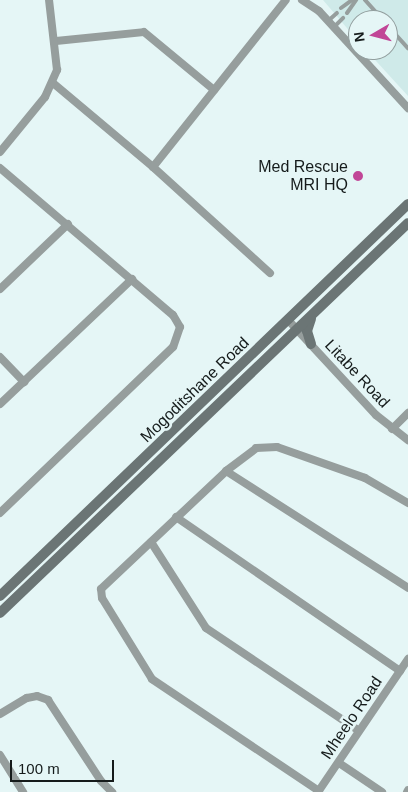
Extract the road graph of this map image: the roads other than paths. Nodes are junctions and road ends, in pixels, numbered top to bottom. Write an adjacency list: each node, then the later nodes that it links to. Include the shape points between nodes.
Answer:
1 (49, 0): 15 (street)
2 (286, 0): 18 (street)
3 (302, 0): 12 (street)
4 (352, 0): 7 (lane)
5 (356, 0): 10 (lane)
6 (365, 0): 8 (lane)
7 (341, 8)
8 (374, 10)
9 (337, 12): 12 (lane)
10 (347, 13)
11 (342, 18): 13 (lane)
12 (328, 21): 13 (street)
13 (334, 28): 19 (street)
14 (398, 37): 16 (lane)
15 (56, 42): 17 (street, via 58,64); 18 (street, via 144,32)
16 (408, 48)
17 (53, 83): 20 (street); 21 (street)
18 (214, 90): 21 (street)
19 (408, 108)
20 (0, 152)
21 (153, 167): 26 (street)
22 (0, 168): 25 (street)
23 (408, 204): 30 (main road, Mogoditshane Road)
24 (408, 223): 29 (main road, Mogoditshane Road)
25 (68, 224): 27 (street); 28 (street)
26 (270, 273)
27 (132, 279): 34 (street); 41 (street, via 173,315 180,327 177,341)
28 (0, 289)
29 (314, 314): 31 (main road, Mogoditshane Road); 32 (main road, via 307,331)
30 (290, 321): 31 (street, Litabe Road); 45 (main road, Mogoditshane Road)
31 (298, 330): 32 (street, Litabe Road); 46 (main road, Mogoditshane Road)
32 (311, 344): 37 (street, Litabe Road)
33 (0, 357): 34 (street)
34 (24, 382): 35 (street)
35 (0, 404)
36 (408, 413): 37 (street)
37 (392, 430): 38 (street, Litabe Road)
38 (408, 440)
39 (226, 470): 40 (street, via 256,448 277,447 365,478); 42 (street); 44 (street)
40 (408, 503)
41 (0, 513)
42 (176, 517): 43 (street); 48 (street)
43 (151, 542): 50 (street, via 206,628); 55 (street, via 100,592 150,678)
44 (408, 588)
45 (0, 596)
46 (0, 613)
47 (408, 659): 48 (street, Mheelo Road)
48 (400, 671): 50 (street, Mheelo Road)
49 (0, 714): 54 (street, via 27,698 37,696 48,700)
50 (359, 731): 52 (street, Mheelo Road)
51 (0, 755): 53 (street)
52 (339, 763): 55 (street, Mheelo Road); 56 (street)
53 (23, 792)
54 (112, 792)
55 (319, 792)
56 (382, 792)

